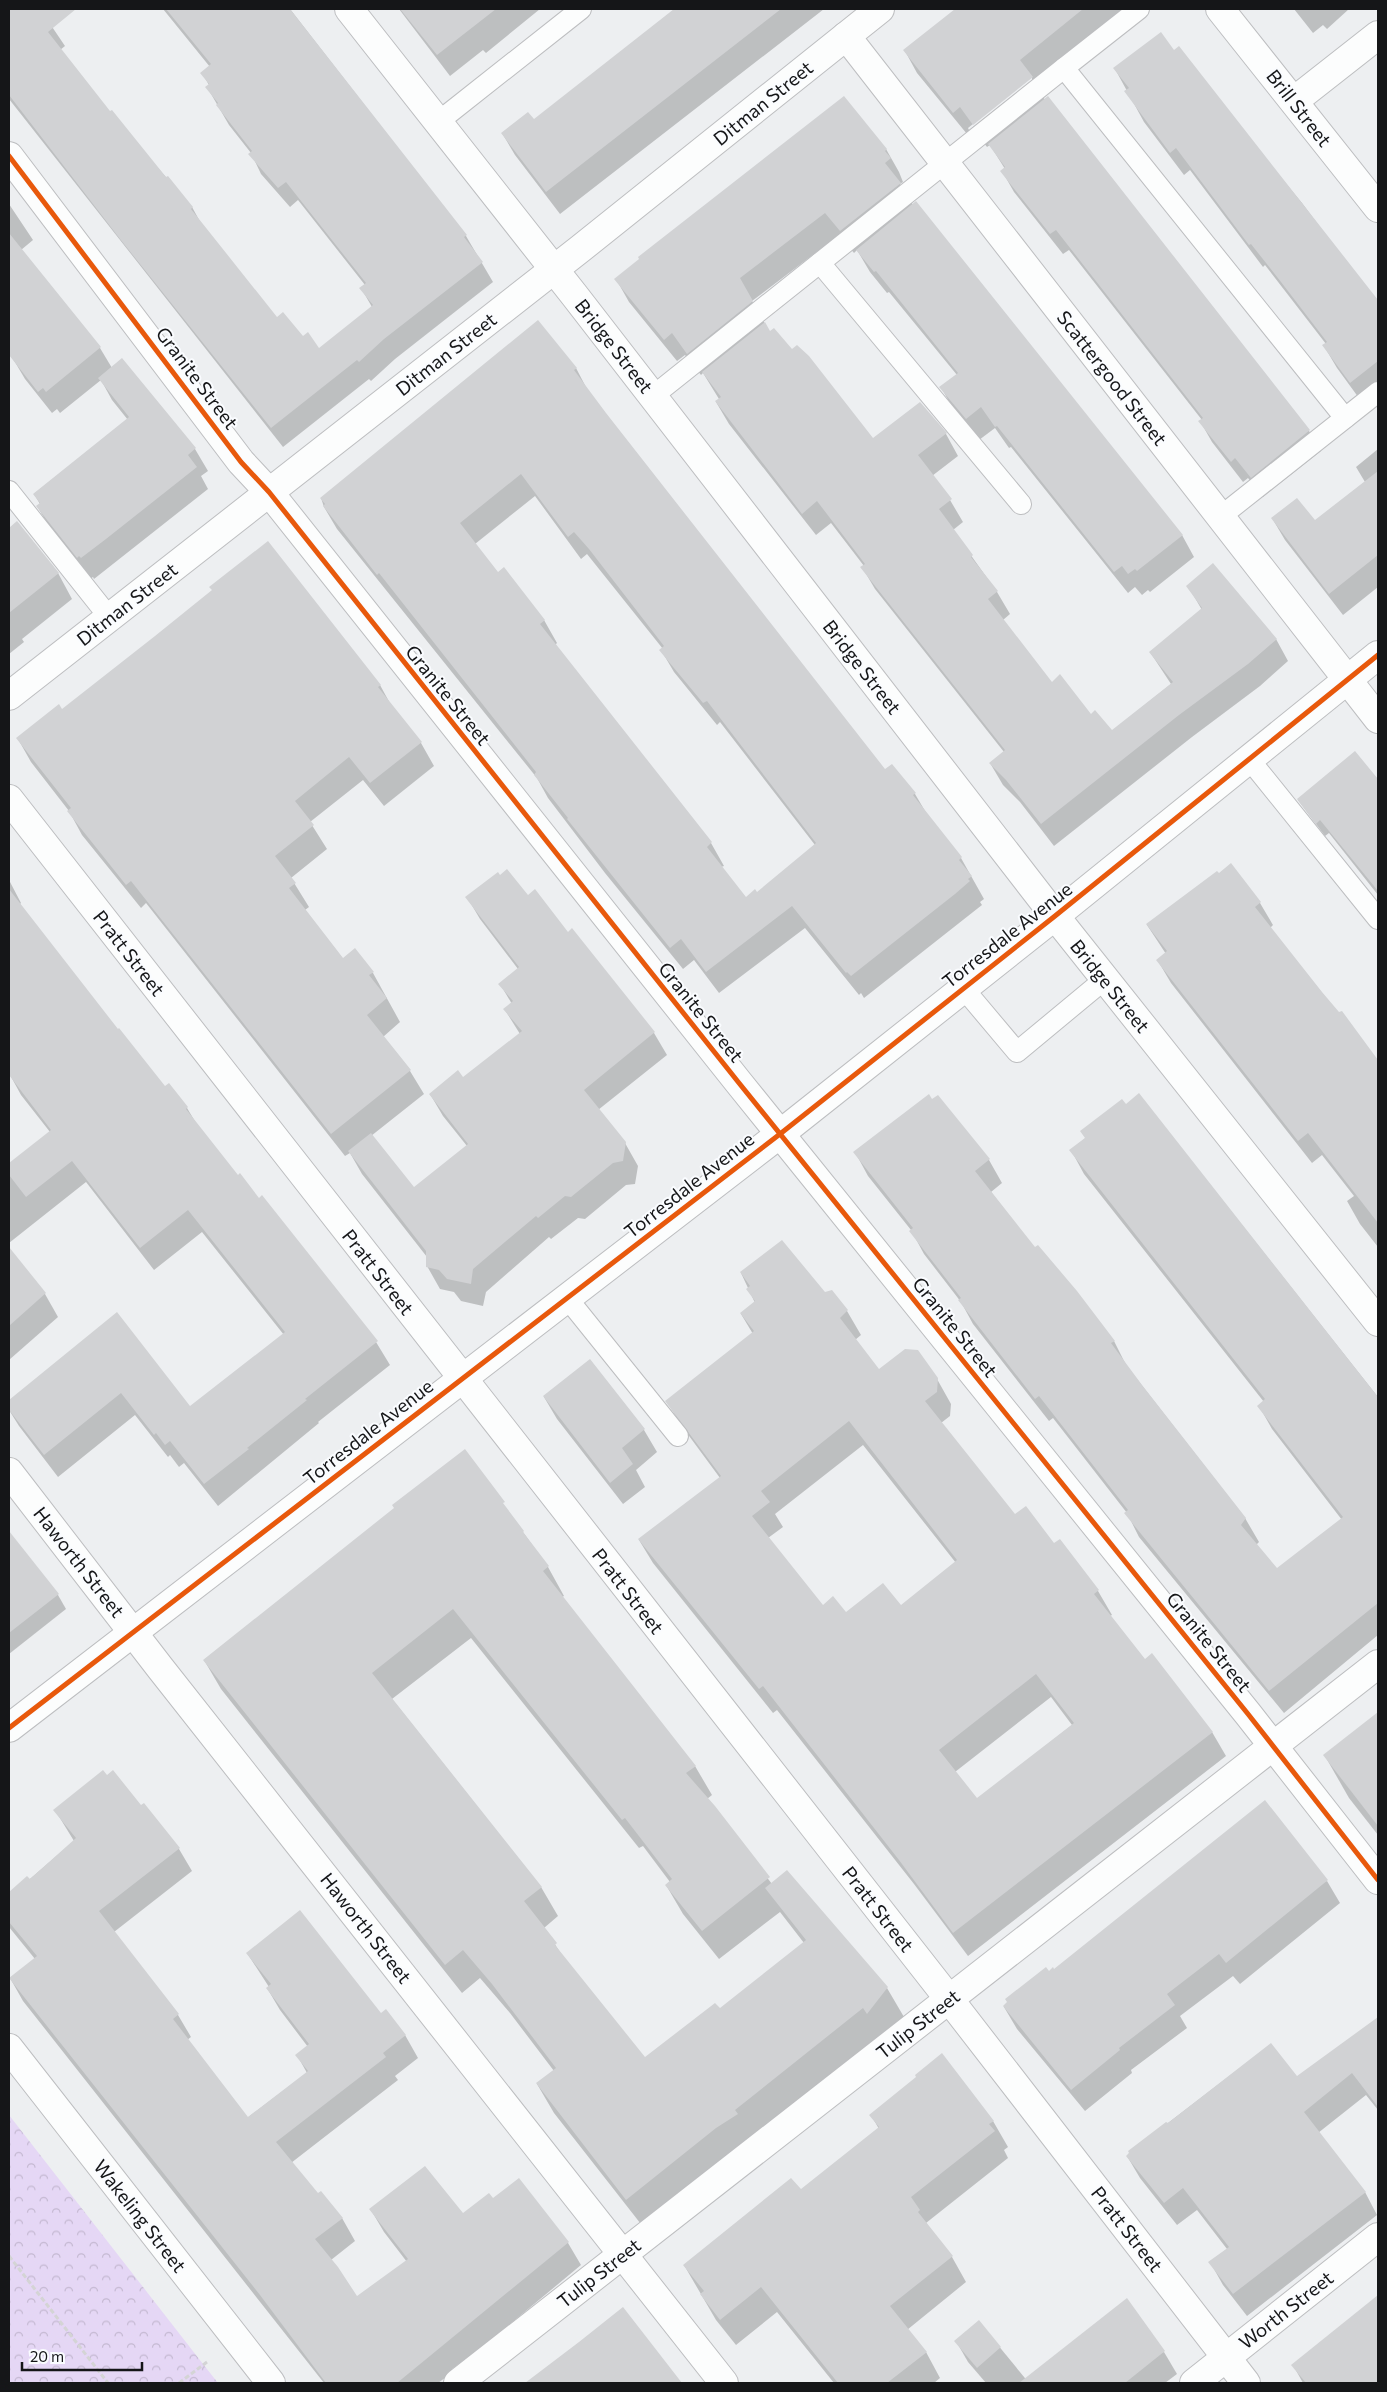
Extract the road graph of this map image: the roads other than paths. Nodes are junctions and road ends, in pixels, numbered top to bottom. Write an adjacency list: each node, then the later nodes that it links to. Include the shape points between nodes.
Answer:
1 (349, 9): 10 (street, Bridge Street)
2 (581, 9): 10 (lane)
3 (880, 9): 7 (street, Ditman Street)
4 (1139, 9): 8 (lane)
5 (1220, 9): 9 (street, Brill Street)
6 (1378, 35): 9 (street)
7 (846, 36): 12 (street, Scattergood Street); 15 (street, Ditman Street)
8 (1064, 68): 12 (lane); 18 (lane)
9 (1294, 101): 13 (street, Brill Street)
10 (438, 122): 15 (street, Bridge Street)
11 (9, 156): 20 (street, Granite Street, via 241,462)
12 (945, 164): 14 (lane); 22 (street, Scattergood Street)
13 (1378, 208)
14 (820, 263): 17 (lane); 21 (lane)
15 (554, 269): 17 (street, Bridge Street); 20 (street, Ditman Street)
16 (1378, 392): 18 (lane)
17 (653, 396): 30 (street, Bridge Street)
18 (1345, 418): 22 (lane)
19 (9, 491): 23 (lane)
20 (268, 492): 23 (street, Ditman Street); 34 (street, Granite Street)
21 (1021, 504)
22 (1220, 517): 25 (street, Scattergood Street)
23 (109, 618): 26 (street, Ditman Street)
24 (1378, 655): 25 (street, Torresdale Avenue)
25 (1347, 680): 27 (street, Scattergood Street); 28 (street, Torresdale Avenue)
26 (9, 696)
27 (1378, 719)
28 (1249, 759): 30 (street, Torresdale Avenue); 31 (lane)
29 (9, 799): 37 (street, Pratt Street)
30 (1055, 916): 32 (street, Bridge Street); 33 (street, Torresdale Avenue)
31 (1378, 919)
32 (1104, 979): 33 (lane, via 1017,1052); 36 (street, Bridge Street)
33 (964, 988): 34 (street, Torresdale Avenue)
34 (780, 1134): 35 (street, Torresdale Avenue); 43 (street, Granite Street)
35 (567, 1298): 37 (street, Torresdale Avenue); 38 (lane)
36 (1378, 1322)
37 (462, 1378): 40 (street, Torresdale Avenue); 45 (street, Pratt Street)
38 (678, 1436)
39 (9, 1472): 40 (street, Haworth Street)
40 (132, 1632): 42 (street, Torresdale Avenue); 48 (street, Haworth Street)
41 (1378, 1664): 43 (street, Tulip Street)
42 (9, 1728)
43 (1273, 1746): 44 (street, Granite Street); 45 (street, Tulip Street)
44 (1378, 1880)
45 (949, 1999): 48 (street, Tulip Street); 49 (street, Pratt Street)
46 (9, 2048): 50 (street, Wakeling Street)
47 (1378, 2237): 49 (street, Worth Street)
48 (622, 2254): 51 (street, Tulip Street); 52 (street, Haworth Street)
49 (1227, 2357): 53 (street, Worth Street); 54 (street, Pratt Street)
50 (271, 2383)
51 (458, 2383)
52 (724, 2383)
53 (1194, 2383)
54 (1246, 2383)

